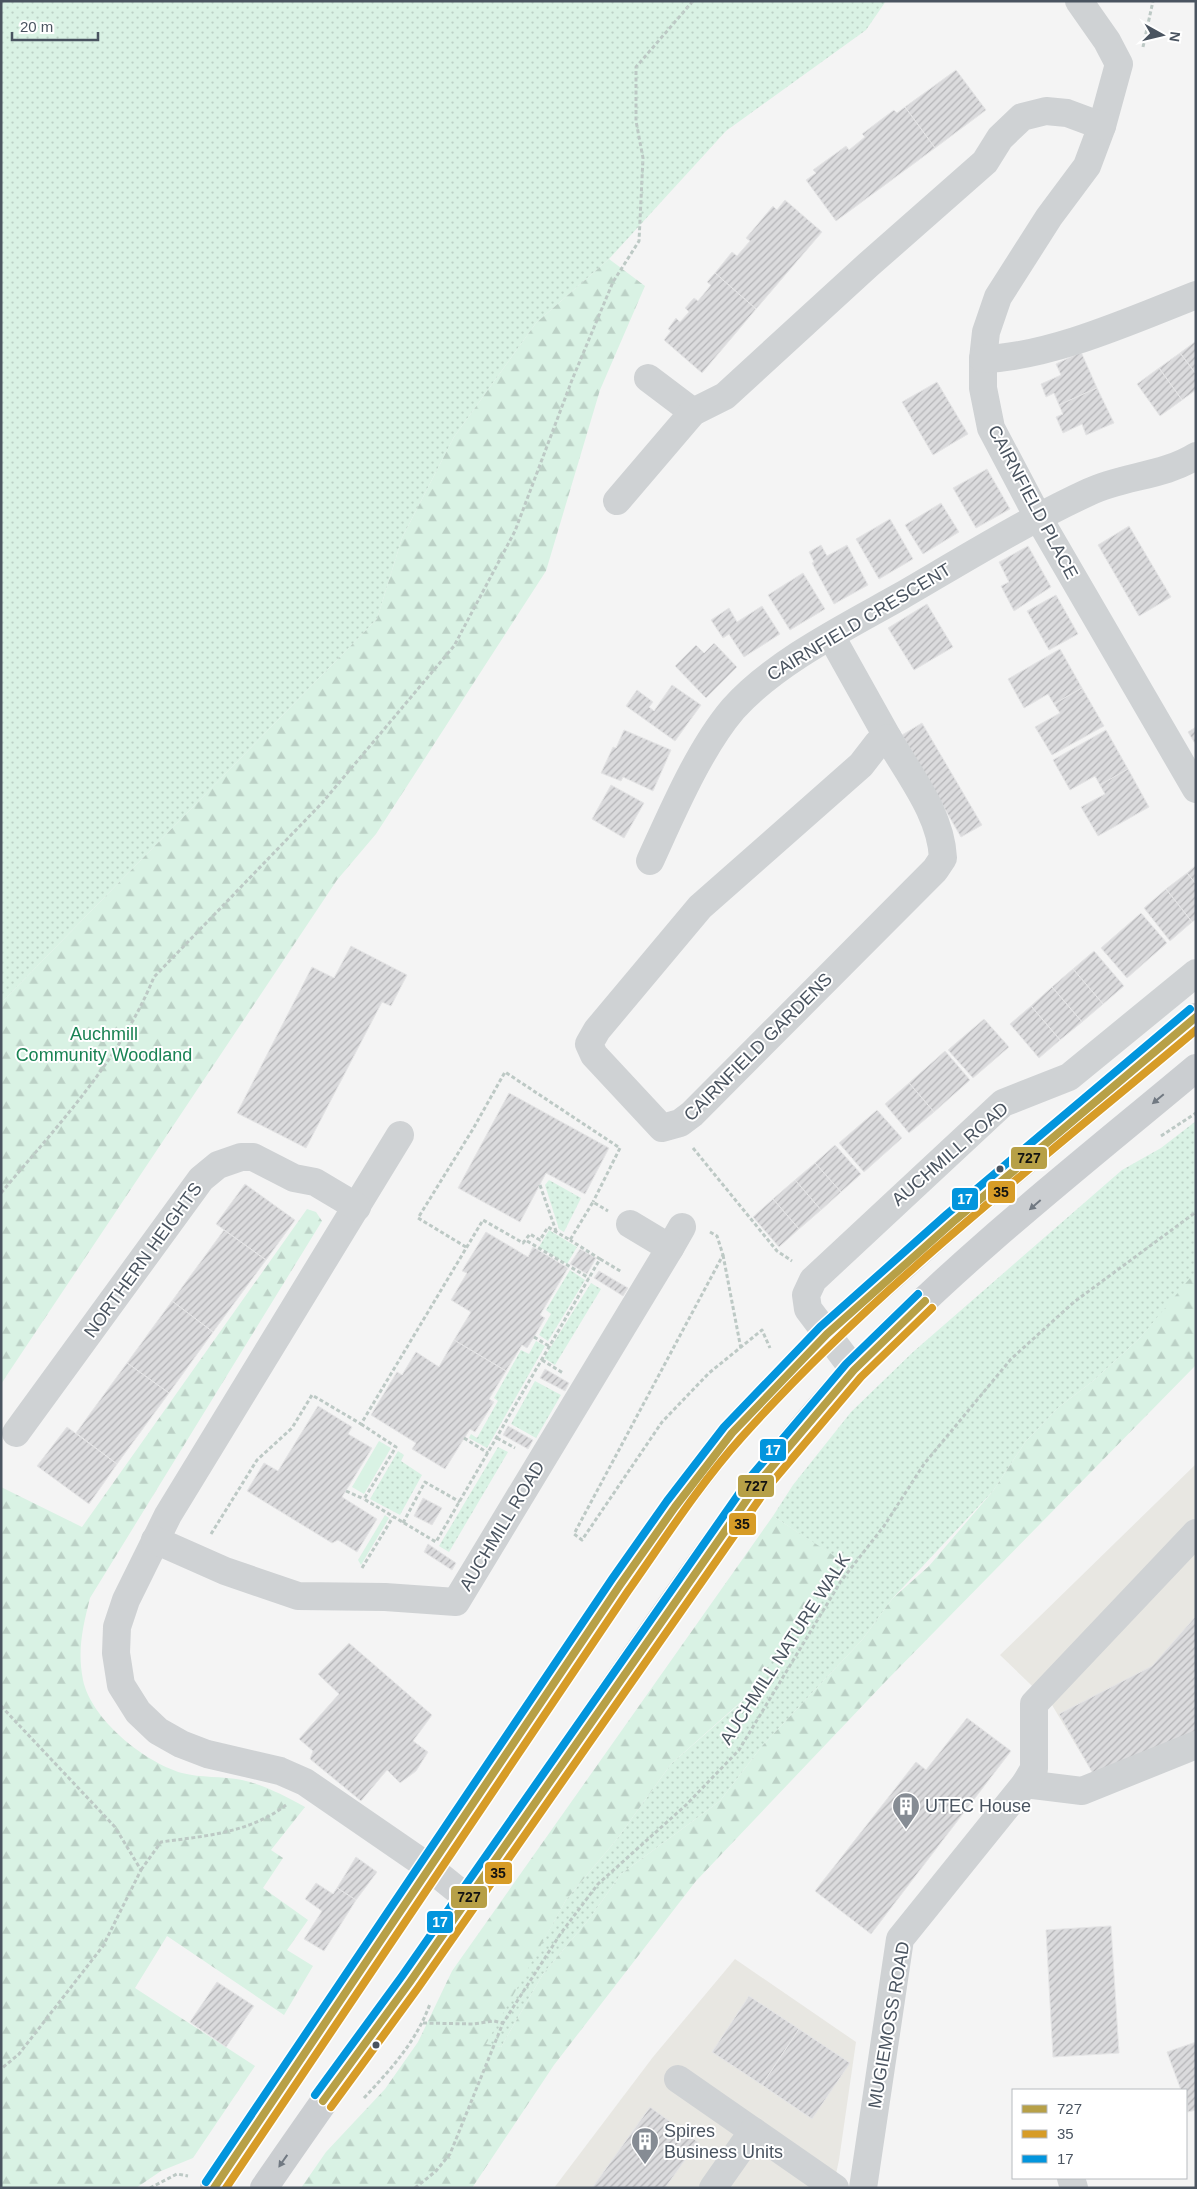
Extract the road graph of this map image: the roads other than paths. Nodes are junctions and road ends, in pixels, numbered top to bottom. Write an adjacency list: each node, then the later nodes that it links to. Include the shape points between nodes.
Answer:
1 (1079, 1): 2 (street, CAIRNFIELD PLACE, via 1119,64)
2 (1102, 126): 4 (street, CAIRNFIELD PLACE, via 1087,166 1049,217 998,297 986,332); 6 (street, via 1067,114 1046,111 1022,117 1000,138 985,162 725,396)
3 (1196, 295): 4 (street, via 1079,338 1012,358)
4 (982, 359): 9 (street, CAIRNFIELD PLACE, via 983,388 991,428)
5 (648, 378): 6 (street)
6 (693, 412): 8 (street)
7 (1196, 456): 9 (street, CAIRNFIELD CRESCENT, via 1156,472 1119,480)
8 (617, 501)
9 (1038, 517): 10 (street, CAIRNFIELD CRESCENT); 12 (street, CAIRNFIELD PLACE)
10 (831, 636): 11 (street, CAIRNFIELD GARDENS); 13 (street, CAIRNFIELD CRESCENT, via 758,684 732,711 707,748)
11 (888, 738): 11 (street, CAIRNFIELD GARDENS, via 878,743 861,765 700,907 597,1030 589,1044 594,1055 662,1128 680,1124 692,1114 928,877 943,858 940,831)
12 (1196, 788)
13 (650, 861)
14 (1196, 973): 20 (street, AUCHMILL ROAD, via 1069,1077 1003,1103 813,1280 806,1302)
15 (1196, 1017): 20 (main road, via 953,1222)
16 (1196, 1068): 21 (main road, one-way to 21, via 973,1258)
17 (400, 1135): 18 (street)
18 (357, 1207): 22 (street, NORTHERN HEIGHTS, via 314,1182 294,1178 254,1157 242,1157 218,1165 201,1179); 24 (street)
19 (630, 1224): 24 (street, AUCHMILL ROAD, via 676,1238 456,1602 298,1596 196,1559)
20 (827, 1334): 21 (street); 27 (main road, via 732,1433 675,1507)
21 (854, 1370): 28 (main road, via 760,1481)
22 (16, 1433)
23 (1196, 1533): 26 (street, MUGIEMOSS ROAD, via 1034,1704 1034,1769)
24 (155, 1540): 27 (street, via 117,1626 116,1653 122,1685 138,1712 158,1731 181,1744 207,1754 280,1771 311,1785)
25 (1196, 1745): 26 (street, via 1082,1791)
26 (1025, 1784): 35 (street, MUGIEMOSS ROAD, via 900,1939)
27 (430, 1868): 28 (street); 31 (main road)
28 (468, 1898): 32 (main road, one-way to 32)
29 (678, 2079): 30 (street)
30 (753, 2131): 33 (street); 34 (street)
31 (203, 2183)
32 (264, 2188)
33 (713, 2188)
34 (835, 2188)
35 (863, 2188)

